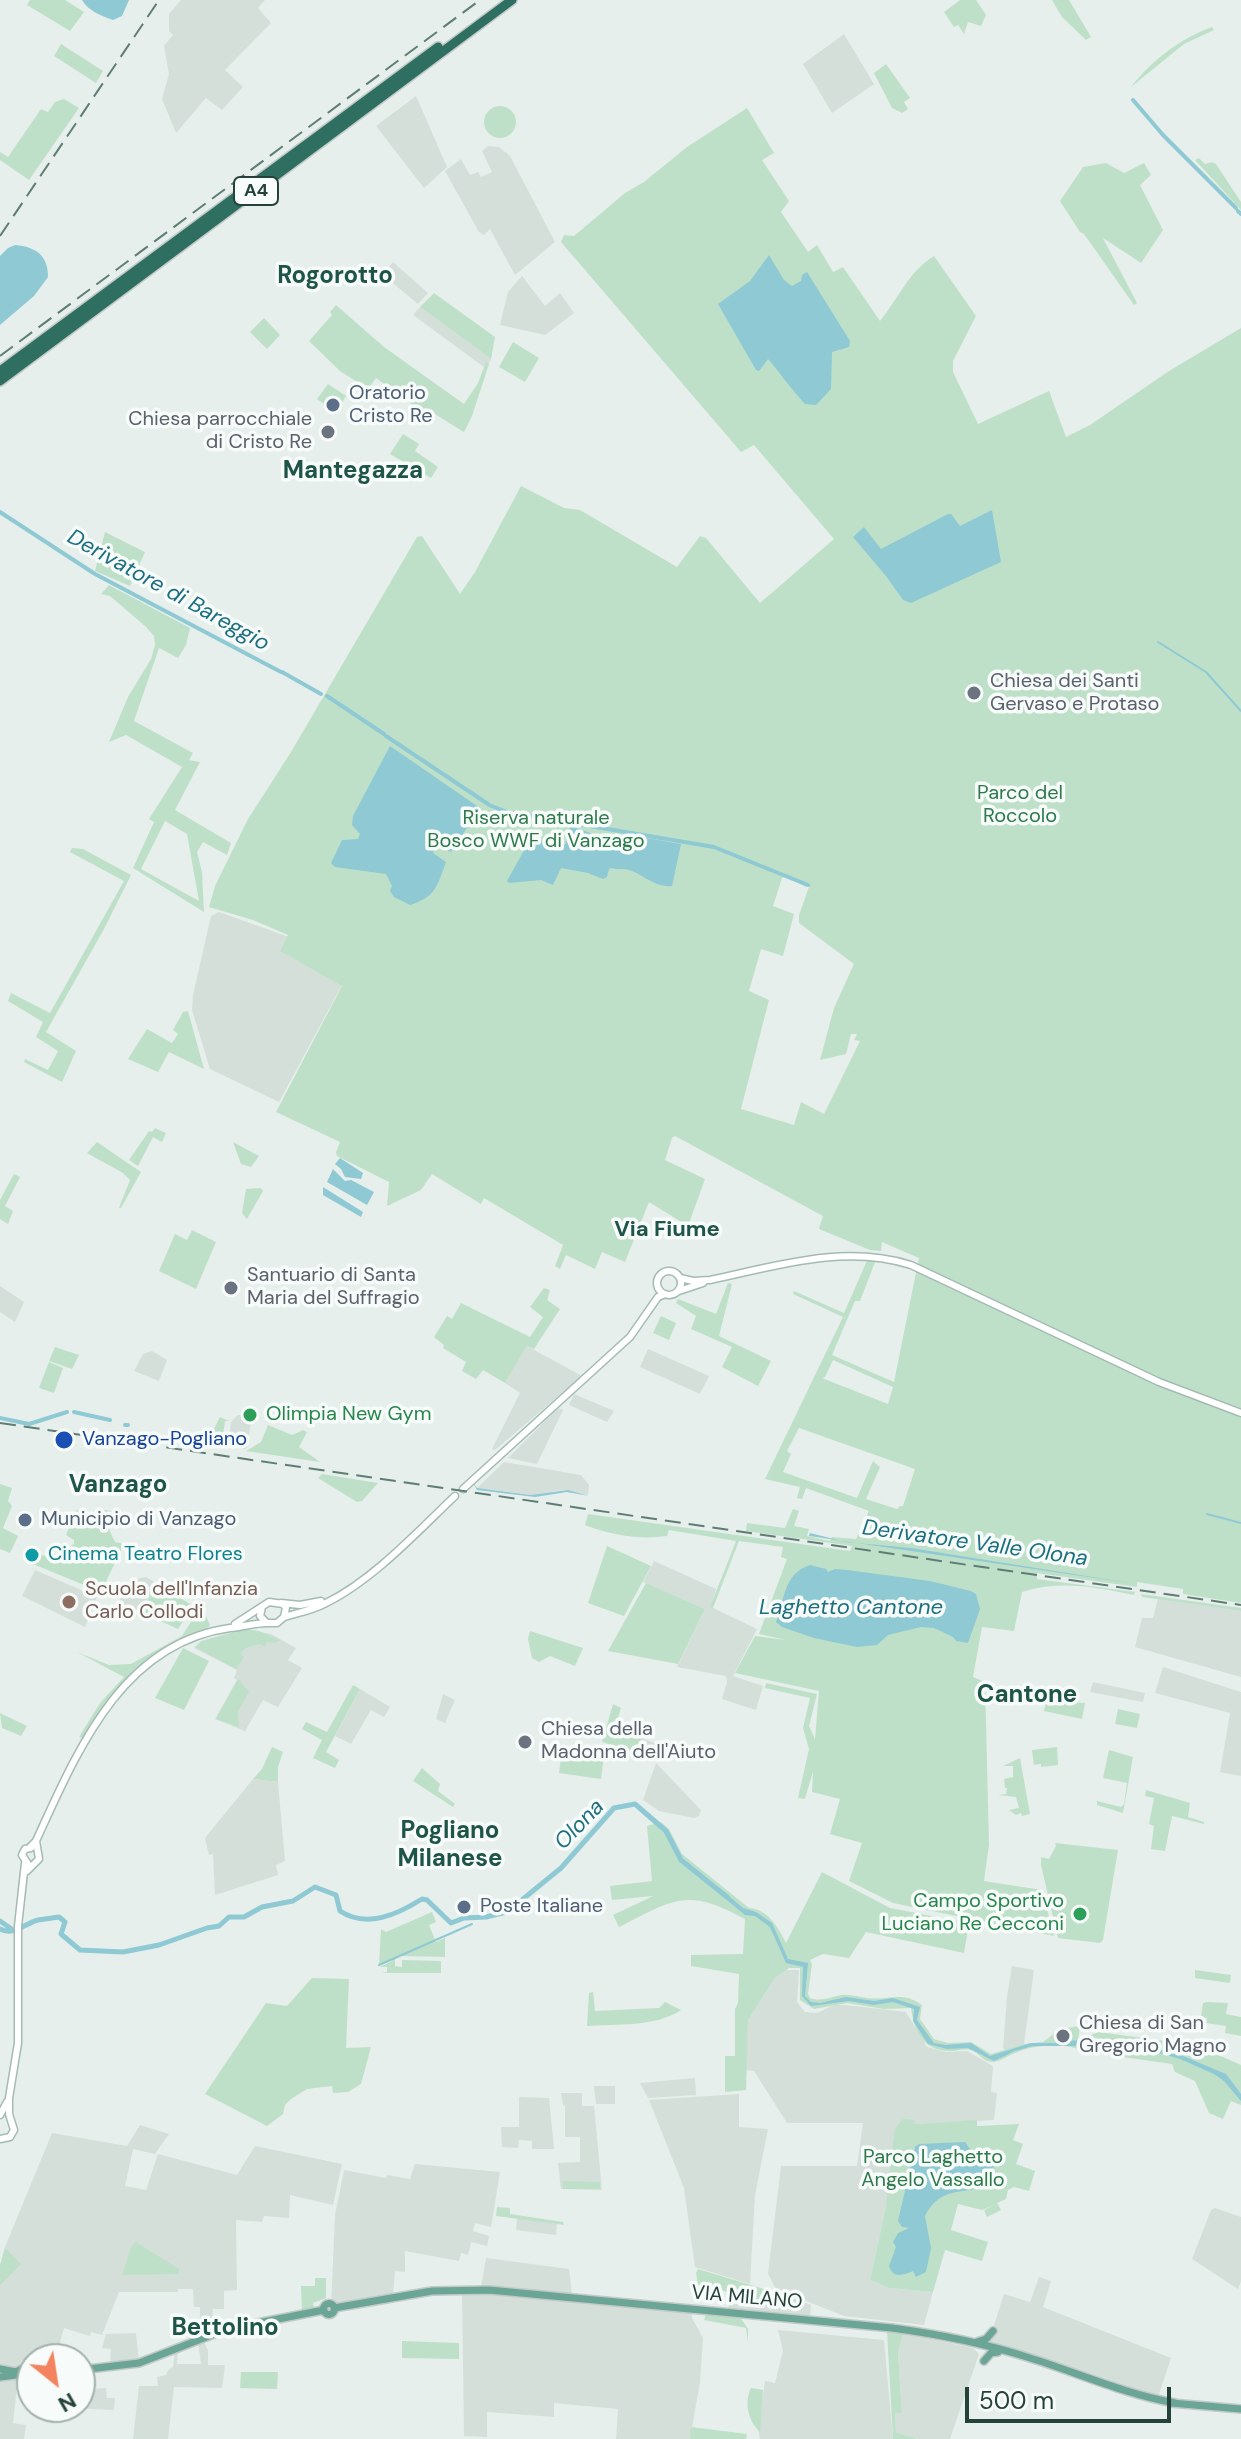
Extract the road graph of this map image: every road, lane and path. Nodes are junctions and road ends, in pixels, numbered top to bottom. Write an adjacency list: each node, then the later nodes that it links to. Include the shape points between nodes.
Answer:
1 (502, 0): 3 (highway, A4)
2 (512, 0): 4 (highway, A4)
3 (0, 371)
4 (0, 381)
5 (680, 1278): 6 (main road, via 667,1271); 7 (main road); 8 (main road)
6 (658, 1280): 9 (main road); 10 (main road)
7 (710, 1280): 8 (main road); 11 (main road, via 832,1256 886,1258 1159,1382)
8 (677, 1292): 9 (main road)
9 (665, 1294): 10 (main road)
10 (649, 1312): 12 (main road, via 630,1337)
11 (1241, 1413)
12 (463, 1489)
13 (455, 1496): 14 (main road)
14 (353, 1586): 15 (main road, via 316,1603); 17 (main road, via 326,1603)
15 (281, 1603): 16 (main road); 17 (main road)
16 (262, 1607): 18 (main road, via 260,1616); 19 (main road)
17 (284, 1617): 18 (main road)
18 (267, 1623): 19 (main road)
19 (225, 1628): 20 (main road, via 163,1654 114,1696 88,1734)
20 (33, 1849): 21 (main road, via 38,1860); 21 (main road, via 22,1854)
21 (28, 1864): 22 (main road, via 18,1930 18,2043)
22 (9, 2098): 23 (main road); 24 (main road)
23 (0, 2115): 24 (main road)
24 (10, 2119): 25 (main road, via 14,2130)
25 (2, 2141)
26 (967, 2342): 27 (main road, VIA MILANO); 27 (main road, via 992,2335); 31 (main road, VIA MILANO, via 892,2328 479,2289 432,2291 334,2308 330,2314 324,2310 227,2329 139,2363)
27 (998, 2350): 28 (main road, VIA MILANO)
28 (1010, 2353): 29 (main road, VIA MILANO); 32 (main road, VIA MILANO)
29 (1023, 2358): 30 (main road, via 993,2352); 32 (main road, VIA MILANO, via 1146,2400)
30 (984, 2361)
31 (96, 2368)
32 (1175, 2403): 33 (main road, VIA MILANO)
33 (1241, 2409)

